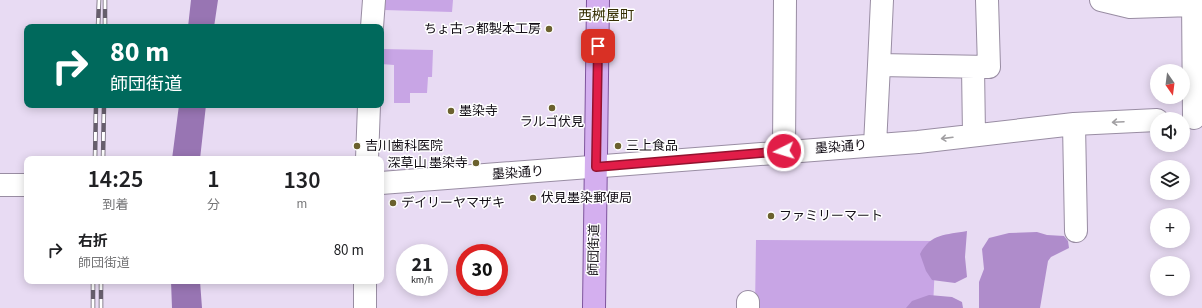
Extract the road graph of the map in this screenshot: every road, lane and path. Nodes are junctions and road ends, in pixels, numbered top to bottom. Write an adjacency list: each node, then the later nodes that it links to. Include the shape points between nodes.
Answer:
1 (374, 0): 8 (street)
2 (598, 0): 19 (main road, 師団街道)
3 (785, 0): 17 (street)
4 (882, 0): 9 (street)
5 (987, 0): 10 (street, via 989,67)
6 (1100, 0): 7 (street, via 1130,7)
7 (1193, 2): 12 (street)
8 (372, 24)
9 (879, 65): 10 (street); 16 (street)
10 (973, 67): 15 (street)
11 (369, 108): 18 (street)
12 (1193, 119)
13 (1150, 120): 14 (street, 墨染通り, one-way to 14)
14 (1074, 124): 15 (street, 墨染通り); 23 (street)
15 (974, 135): 16 (street, 墨染通り, one-way to 16)
16 (875, 145): 17 (street, 墨染通り)
17 (784, 151): 19 (street, 墨染通り)
18 (367, 156)
19 (596, 167): 20 (street, 墨染通り); 26 (main road, 師団街道)
20 (384, 183)
21 (0, 185): 22 (street)
22 (24, 185)
23 (1076, 231)
24 (365, 284): 25 (street)
25 (365, 308)
26 (594, 308)

